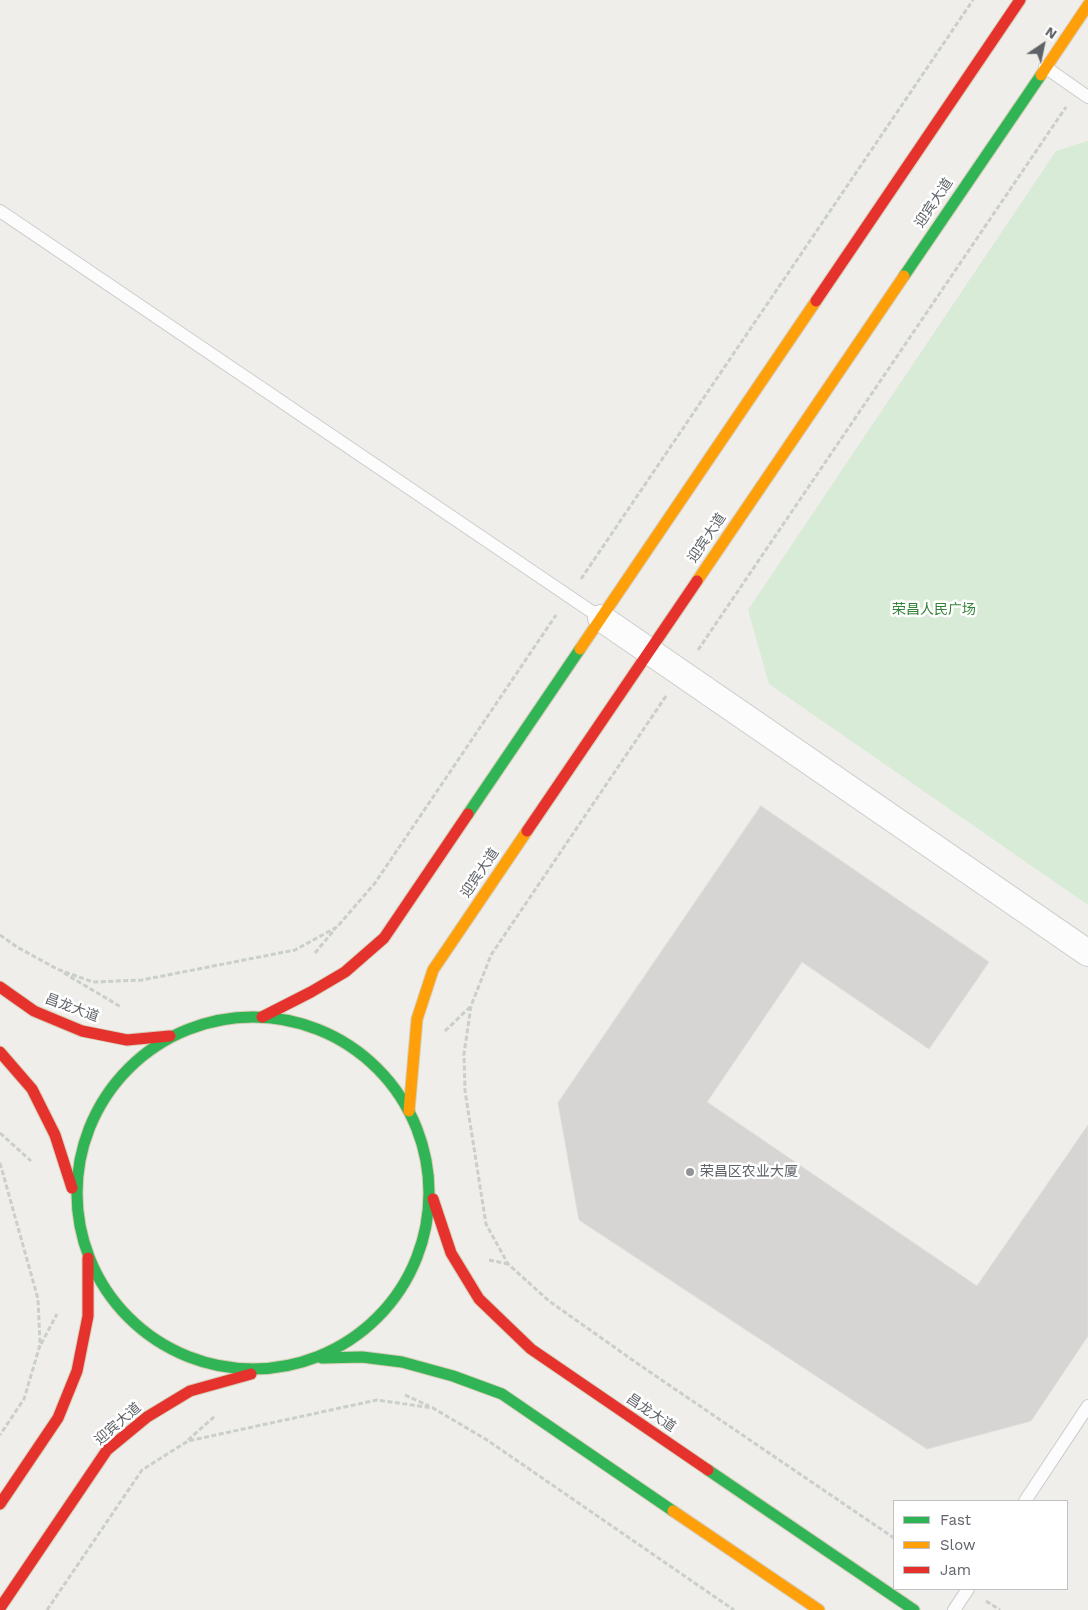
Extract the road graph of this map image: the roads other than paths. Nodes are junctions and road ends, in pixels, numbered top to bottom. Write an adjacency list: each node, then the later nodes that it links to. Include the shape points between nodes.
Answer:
1 (1020, 0): 6 (main road)
2 (1088, 5): 3 (main road, 迎宾大道)
3 (1045, 67): 4 (lane); 7 (main road, 迎宾大道)
4 (1083, 93)
5 (0, 211): 6 (lane)
6 (601, 618): 7 (street); 10 (main road, via 384,938 344,972)
7 (649, 650): 8 (street); 13 (main road, 迎宾大道, via 432,970 418,1019)
8 (1088, 953)
9 (0, 987): 11 (main road, 昌龙大道, via 34,1010 82,1030 126,1040)
10 (262, 1017): 11 (main road, via 215,1020); 13 (main road, via 321,1030 372,1063)
11 (171, 1036): 15 (main road, via 130,1065 99,1105 80,1152)
12 (0, 1052): 15 (main road, via 32,1089 55,1136)
13 (409, 1111): 14 (main road, via 424,1149)
14 (430, 1189): 17 (main road, via 426,1232 412,1272 389,1308 357,1337); 25 (main road, 昌龙大道, via 451,1252 478,1299 531,1349)
15 (76, 1201): 16 (main road)
16 (88, 1256): 18 (main road, via 116,1305 158,1342 210,1364); 21 (main road, via 88,1316 77,1371 58,1418)
17 (320, 1358): 18 (main road, 迎宾大道); 24 (main road, via 368,1358 419,1366 502,1394)
18 (265, 1370): 23 (main road, 迎宾大道, via 190,1391 147,1417 107,1450)
19 (1088, 1406): 20 (lane)
20 (1026, 1500)
21 (0, 1504)
22 (967, 1590): 26 (lane)
23 (0, 1608)
24 (818, 1610)
25 (914, 1610)
26 (954, 1610)

